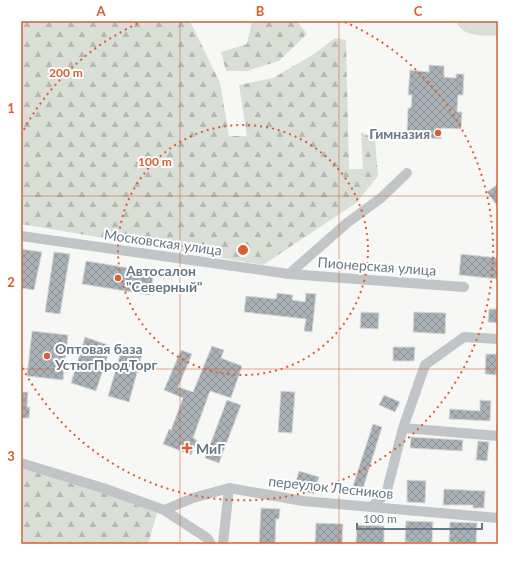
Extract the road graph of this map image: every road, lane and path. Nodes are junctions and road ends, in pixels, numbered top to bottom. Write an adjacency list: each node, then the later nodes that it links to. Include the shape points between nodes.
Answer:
1 (407, 173): 3 (street, via 381,198 347,223)
2 (21, 236): 3 (street, Московская улица)
3 (289, 274): 4 (street, Пионерская улица)
4 (464, 287)
5 (498, 339): 6 (street, via 464,337 425,365)
6 (403, 428): 7 (street); 10 (street, via 386,494)
7 (498, 436)
8 (21, 463): 11 (street)
9 (229, 488): 10 (street, переулок Лесников, via 303,501); 11 (street, переулок Лесников, via 192,498); 14 (street)
10 (372, 506): 12 (street, переулок Лесников)
11 (164, 510): 13 (street, via 207,538)
12 (498, 518)
13 (211, 544)
14 (223, 544)

